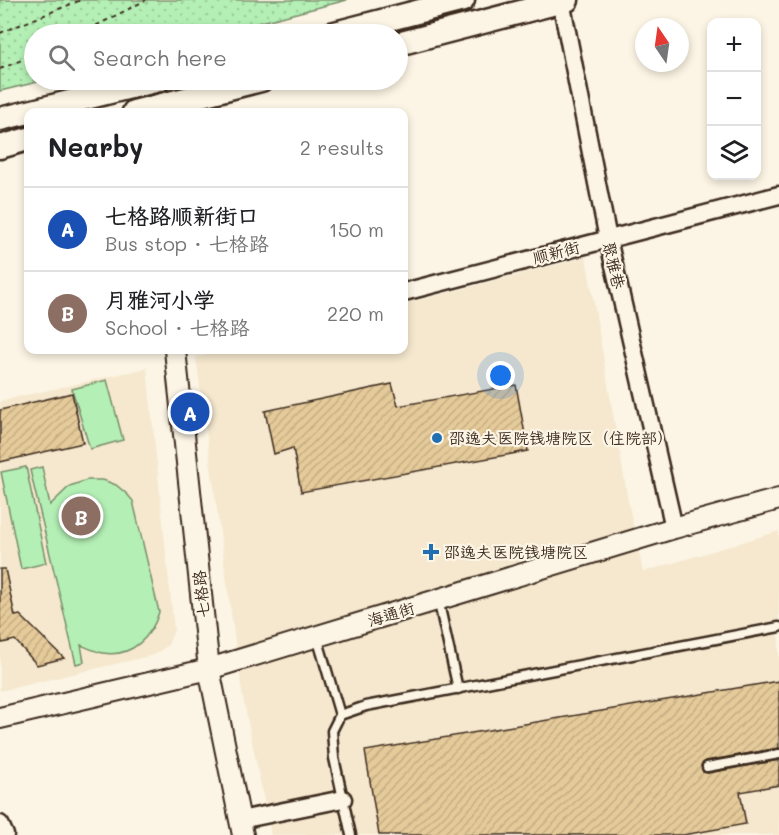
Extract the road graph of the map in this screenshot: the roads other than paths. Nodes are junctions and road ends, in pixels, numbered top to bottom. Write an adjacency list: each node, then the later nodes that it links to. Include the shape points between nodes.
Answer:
1 (463, 0): 3 (main road)
2 (564, 1): 4 (main road); 16 (street, 聚雅巷)
3 (370, 24)
4 (408, 41)
5 (116, 90): 8 (main road)
6 (149, 90): 9 (street)
7 (223, 90): 10 (main road)
8 (44, 108)
9 (144, 108)
10 (154, 108)
11 (24, 113): 12 (main road)
12 (0, 119)
13 (24, 141): 14 (main road)
14 (0, 147)
15 (779, 195): 16 (street, 顺新街)
16 (608, 239): 17 (street, 顺新街); 20 (street, 聚雅巷)
17 (408, 291)
18 (176, 354): 24 (street, 七格路)
19 (779, 499): 20 (street, 海通街)
20 (674, 528): 21 (street, 海通街)
21 (438, 599): 23 (street, 海通街); 25 (lane)
22 (779, 627): 25 (lane)
23 (317, 636): 24 (street, 海通街); 26 (lane)
24 (209, 669): 27 (street, 海通街); 32 (street, 七格路)
25 (458, 689): 26 (lane, via 366,706)
26 (340, 715): 30 (lane, via 332,731)
27 (0, 718)
28 (779, 754): 29 (lane)
29 (707, 767)
30 (343, 799): 32 (street); 34 (lane)
31 (0, 825): 33 (street)
32 (242, 827)
33 (5, 835)
34 (351, 835)

